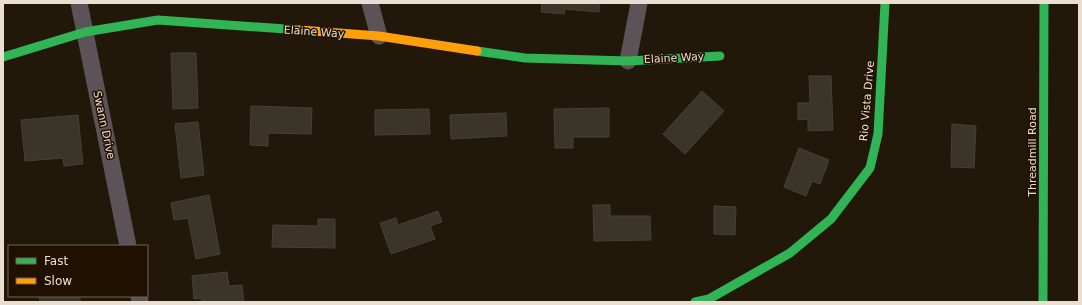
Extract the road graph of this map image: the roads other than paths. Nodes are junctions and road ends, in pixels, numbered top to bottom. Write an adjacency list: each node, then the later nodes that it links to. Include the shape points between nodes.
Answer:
1 (79, 3): 6 (street, Swann Drive)
2 (370, 3): 7 (street)
3 (639, 3): 10 (street, Elaine Way)
4 (886, 3): 12 (street, Rio Vista Drive, via 878,134 870,168 831,219 790,253 709,299)
5 (1044, 3): 13 (street, Threadmill Road)
6 (85, 32): 7 (street, Elaine Way, via 158,20); 8 (street, Elaine Way); 11 (street, Swann Drive)
7 (379, 36): 10 (street, Elaine Way, via 525,58)
8 (3, 56)
9 (720, 56): 10 (street, Elaine Way)
10 (628, 61)
11 (128, 245)
12 (695, 302)
13 (1044, 302)

